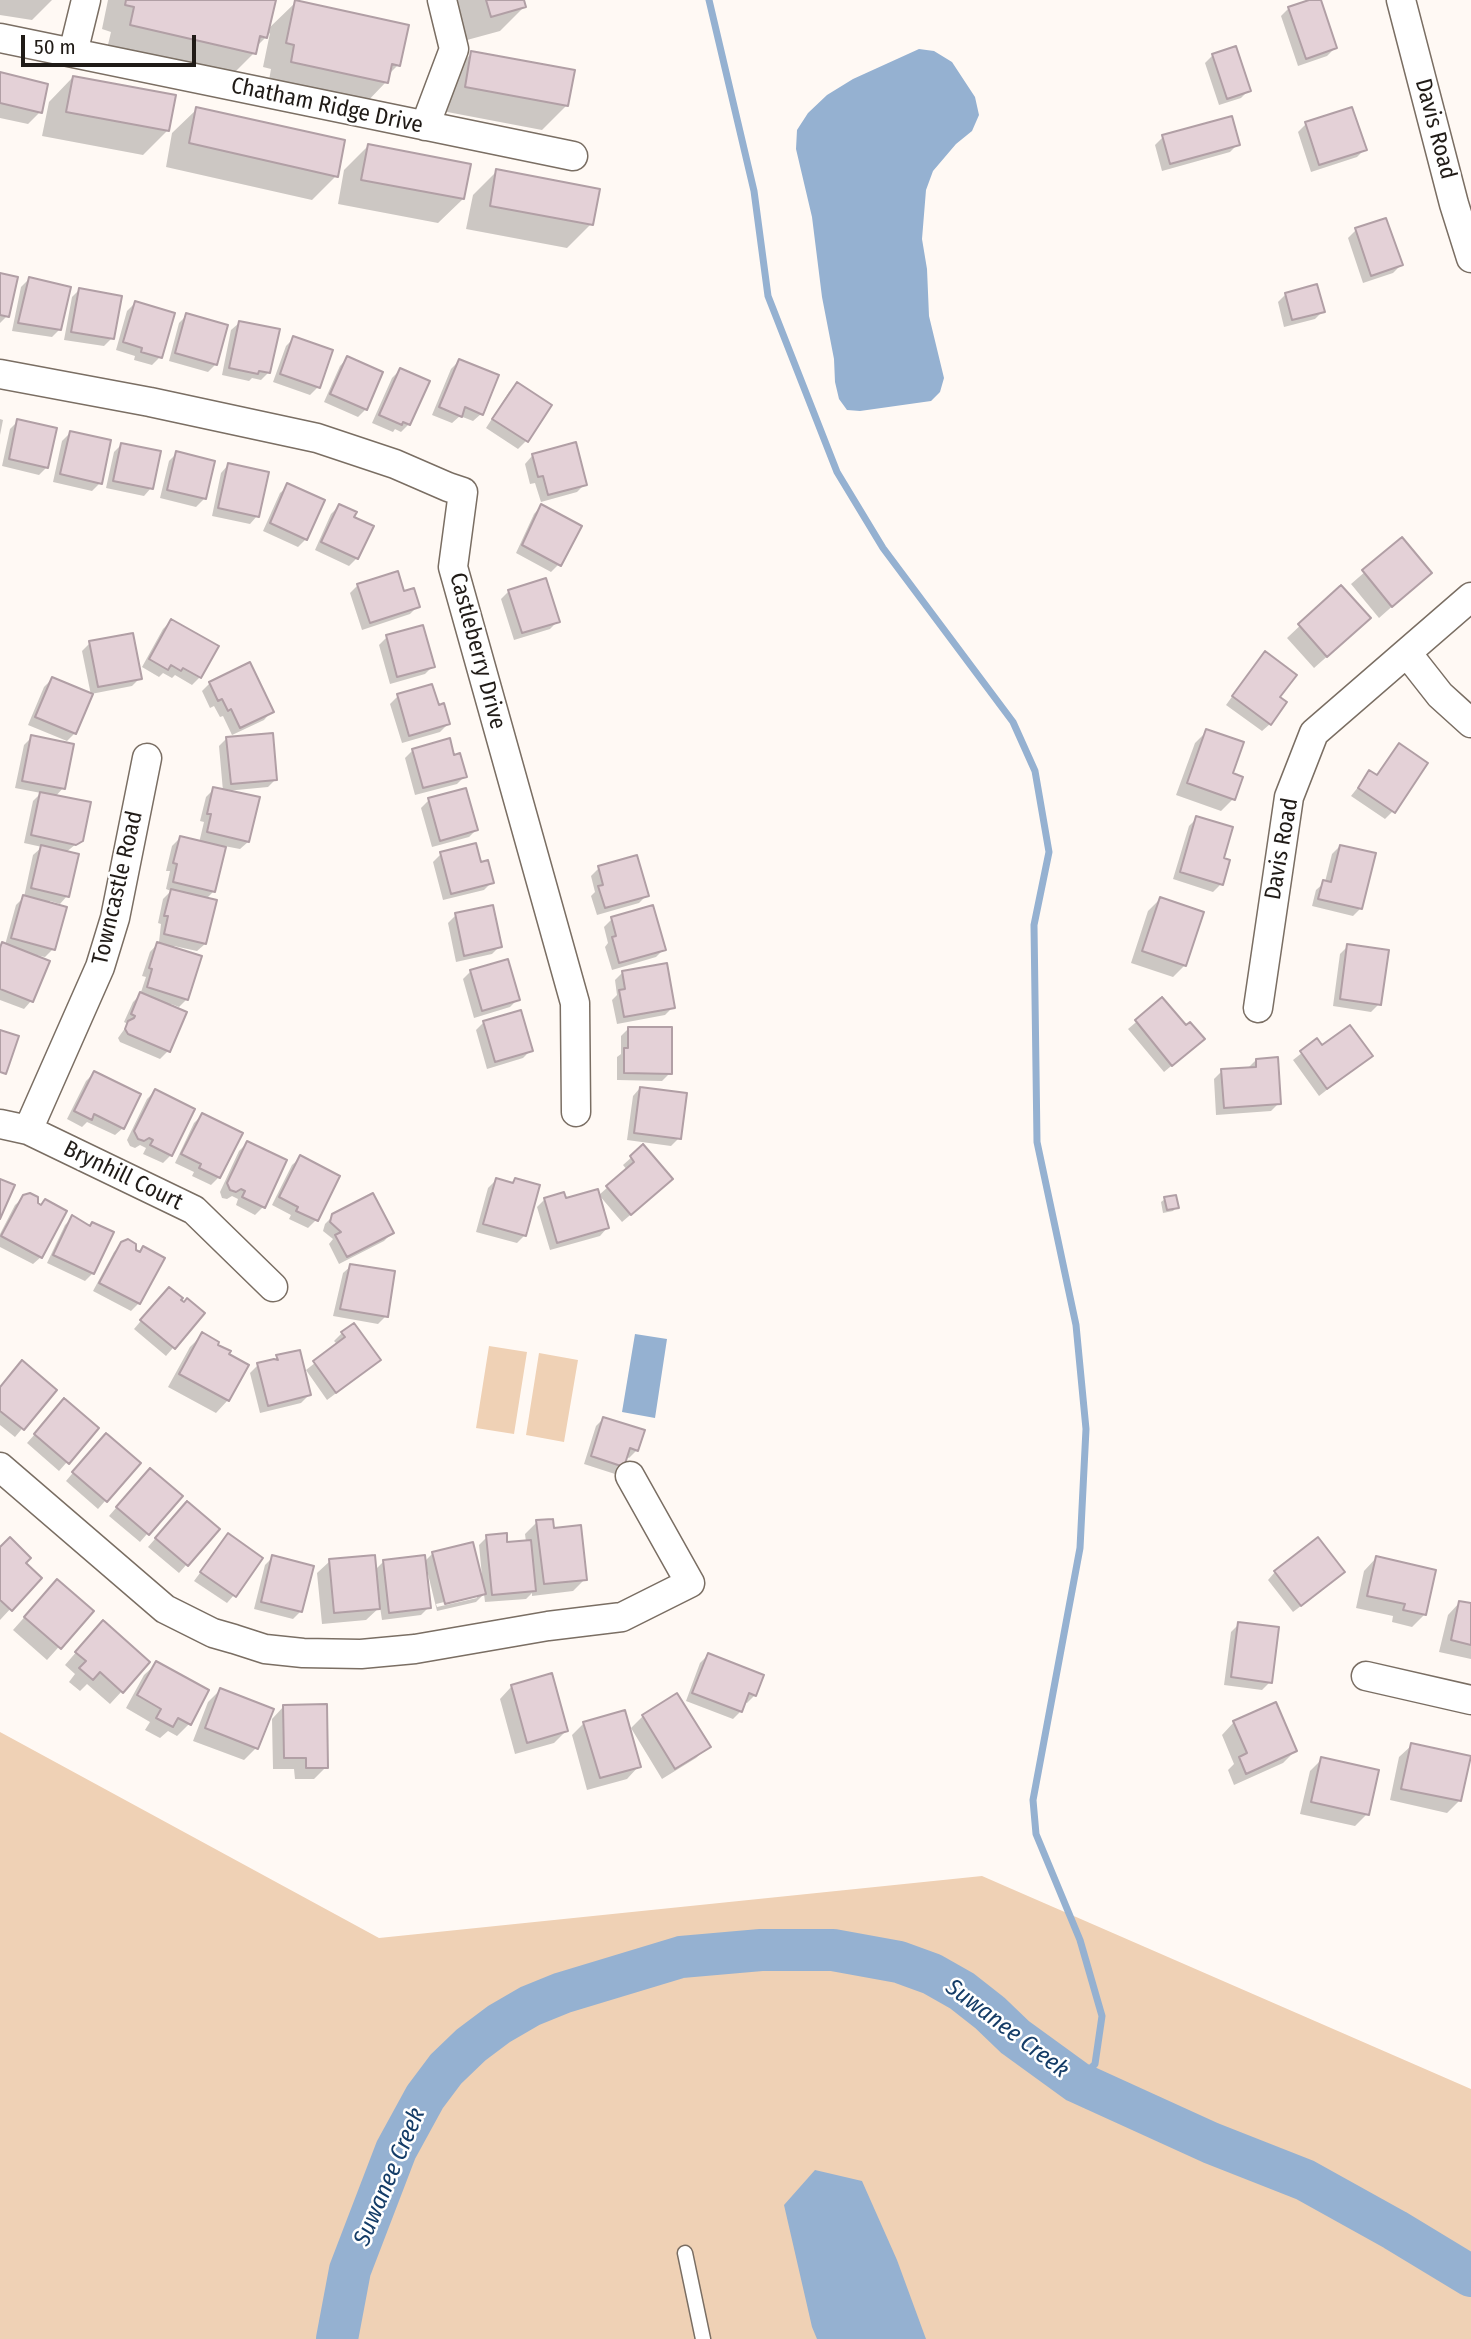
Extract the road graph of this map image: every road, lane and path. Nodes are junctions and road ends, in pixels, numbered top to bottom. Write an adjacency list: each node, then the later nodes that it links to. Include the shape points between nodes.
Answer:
1 (86, 0): 5 (street)
2 (442, 0): 6 (street, via 453,49)
3 (1401, 0): 8 (street, Davis Road)
4 (0, 38): 5 (street, Chatham Ridge Drive)
5 (72, 53): 6 (street, Chatham Ridge Drive)
6 (425, 126): 7 (street, Chatham Ridge Drive)
7 (573, 156)
8 (1471, 258)
9 (0, 374): 15 (street, Castleberry Drive, via 317,438 463,492 453,567 575,1003)
10 (1471, 597): 11 (street, Davis Road)
11 (1407, 653): 12 (street, via 1440,695); 14 (street, Davis Road, via 1314,733 1289,797)
12 (1471, 723)
13 (147, 758): 17 (street, Towncastle Road, via 115,918 100,967)
14 (1258, 1008)
15 (576, 1112)
16 (0, 1124): 17 (street, Brynhill Court)
17 (28, 1130): 18 (street, Brynhill Court, via 194,1210)
18 (273, 1287)
19 (0, 1467): 20 (street, via 165,1609 213,1633 264,1649 361,1654 415,1650 622,1617 690,1583)
20 (630, 1476)
21 (1366, 1676): 22 (street)
22 (1471, 1700)
23 (685, 2253): 24 (lane)
24 (702, 2339)

